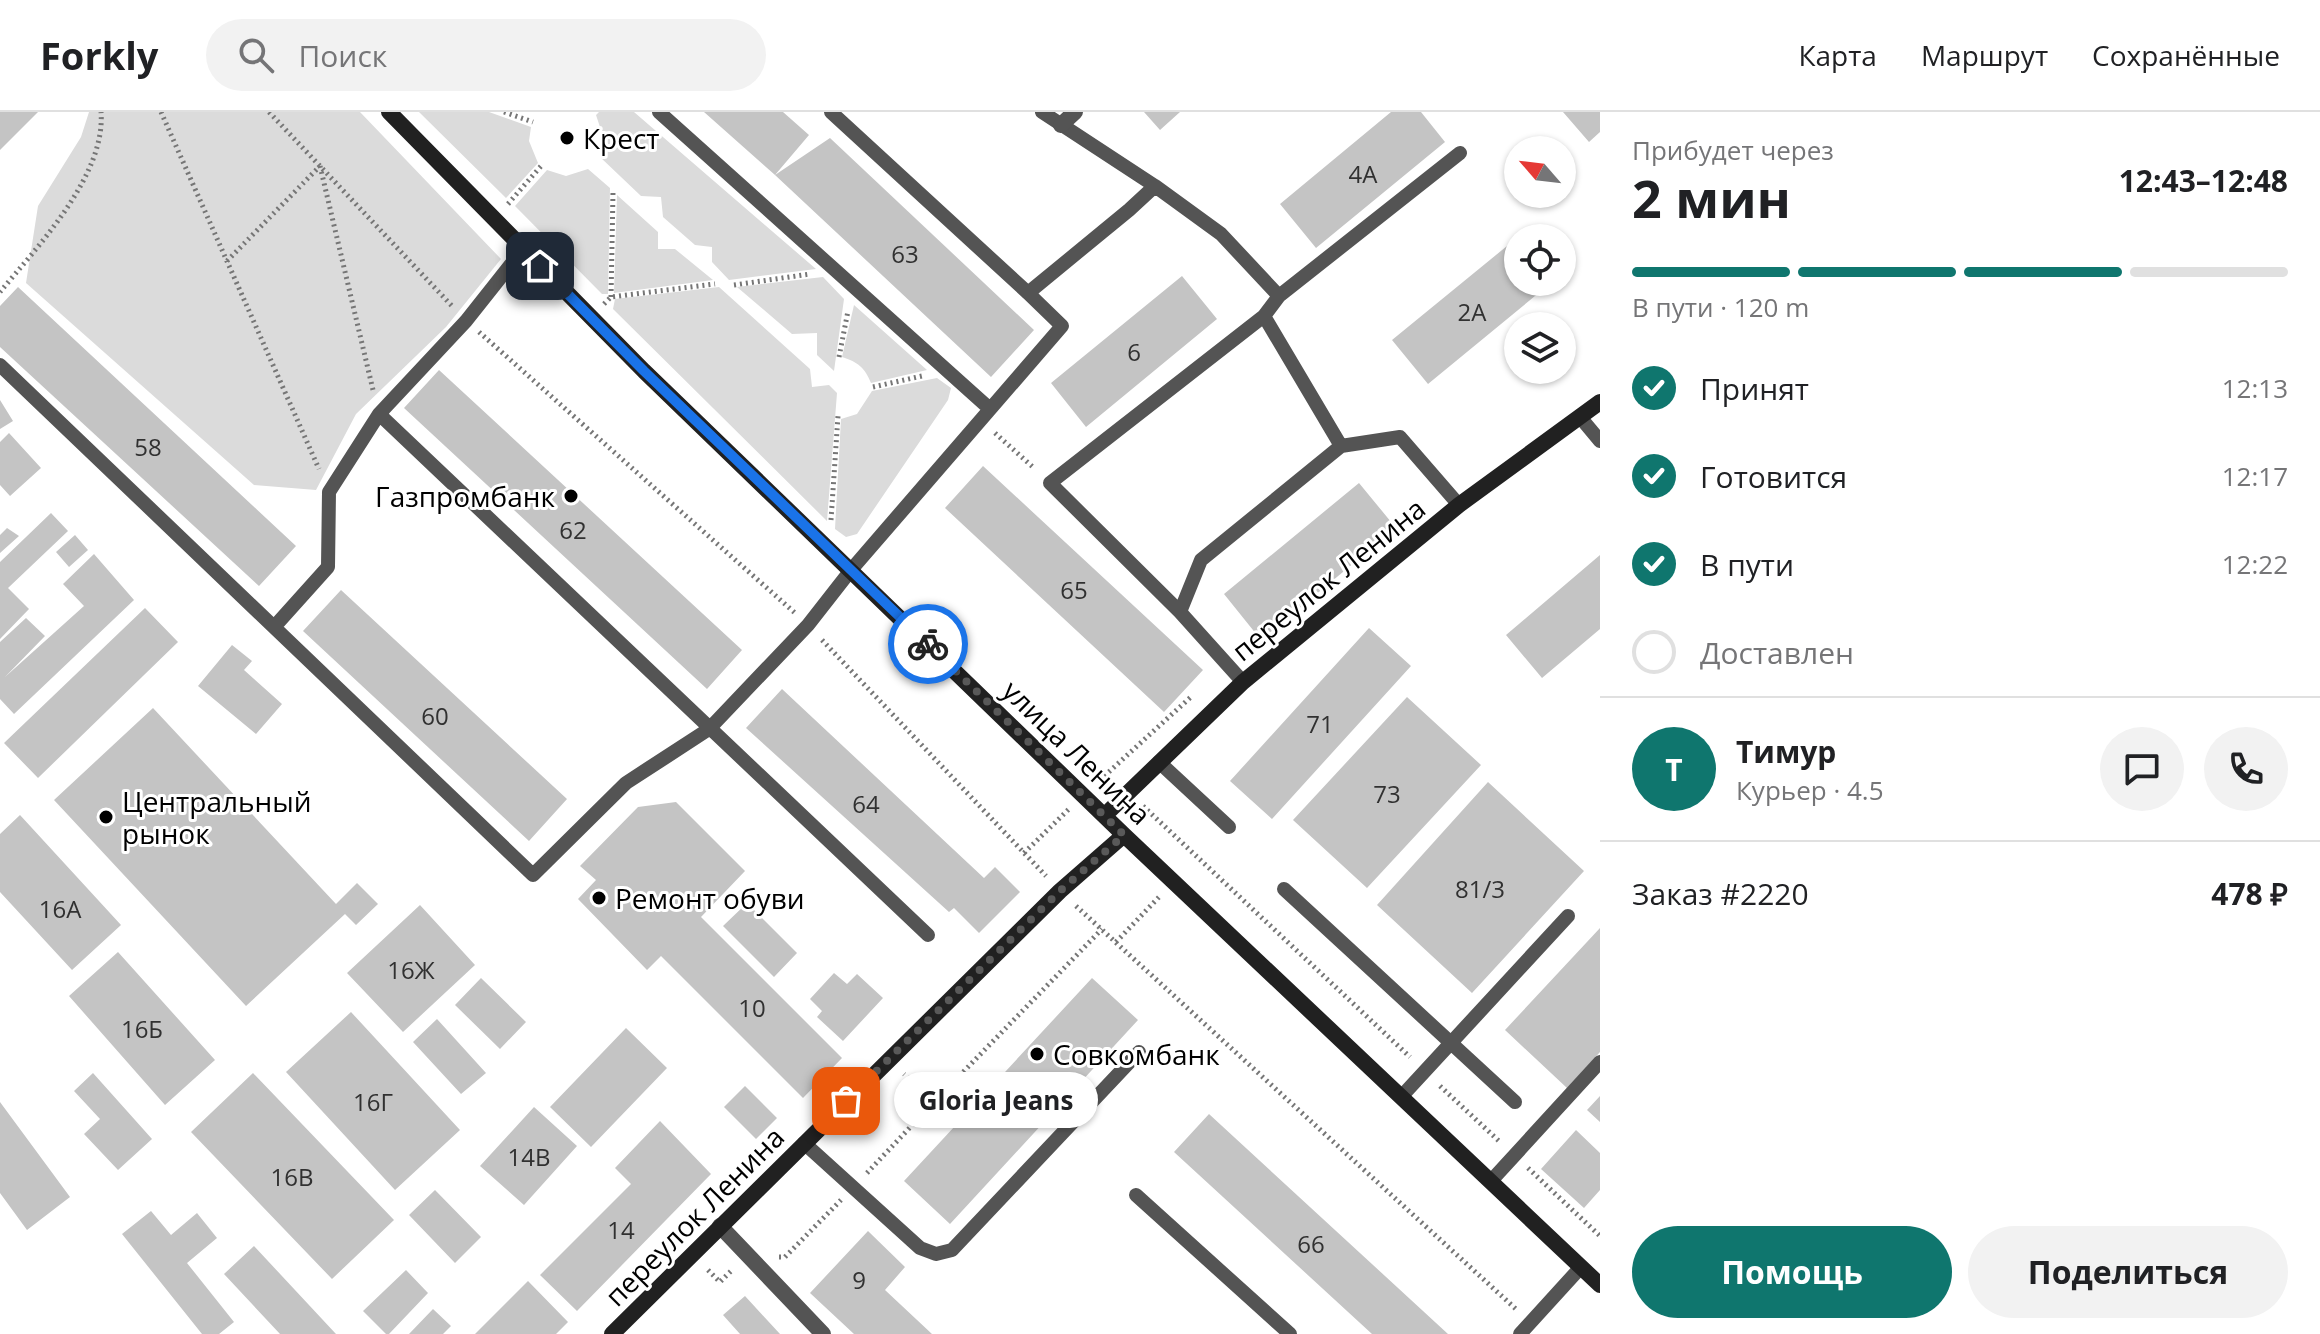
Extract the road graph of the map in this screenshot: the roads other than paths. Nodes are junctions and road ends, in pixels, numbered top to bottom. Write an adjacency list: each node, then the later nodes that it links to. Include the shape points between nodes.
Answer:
1 (389, 112): 9 (street, улица Ленина)
2 (659, 112): 16 (lane, via 947,370)
3 (831, 112): 10 (lane)
4 (1042, 112): 6 (lane)
5 (1075, 112): 6 (street)
6 (1061, 125): 8 (lane)
7 (1460, 153): 11 (lane)
8 (1155, 186): 10 (lane); 11 (lane, via 1221,234)
9 (523, 249): 15 (lane, via 466,321); 21 (street, улица Ленина)
10 (1028, 293): 16 (lane, via 1062,326)
11 (1279, 296): 12 (lane)
12 (1264, 316): 19 (lane); 22 (lane, via 1050,483)
13 (0, 365): 23 (lane)
14 (1600, 402): 17 (street, переулок Ленина)
15 (379, 414): 23 (lane, via 329,492 328,567); 25 (lane)
16 (985, 415): 21 (lane)
17 (1580, 417): 18 (lane); 20 (street, переулок Ленина)
18 (1600, 441)
19 (1341, 446): 20 (lane, via 1400,437); 22 (lane, via 1201,560)
20 (1459, 505): 24 (street, переулок Ленина)
21 (851, 570): 25 (lane, via 808,625); 27 (street, улица Ленина)
22 (1180, 612): 24 (lane)
23 (275, 626): 25 (lane, via 533,875 626,783)
24 (1243, 682): 26 (street, переулок Ленина)
25 (709, 729): 32 (lane)
26 (1159, 762): 27 (street, переулок Ленина); 28 (lane)
27 (1105, 815): 29 (street, улица Ленина)
28 (1229, 827)
29 (1124, 835): 36 (street, улица Ленина); 38 (street, переулок Ленина, via 1060,891)
30 (1284, 889): 33 (lane)
31 (1568, 916): 33 (lane)
32 (928, 935)
33 (1451, 1042): 36 (lane); 37 (lane)
34 (1139, 1052): 38 (lane, via 952,1250 936,1254 920,1248)
35 (1600, 1062): 39 (lane)
36 (1401, 1097): 39 (street, улица Ленина)
37 (1515, 1102)
38 (804, 1143): 41 (street, переулок Ленина)
39 (1491, 1181): 42 (street, улица Ленина)
40 (1136, 1195): 46 (lane)
41 (720, 1226): 44 (street, переулок Ленина); 45 (street)
42 (1581, 1267): 43 (street, улица Ленина); 47 (lane)
43 (1600, 1285)
44 (612, 1334)
45 (823, 1334)
46 (1290, 1334)
47 (1520, 1334)

